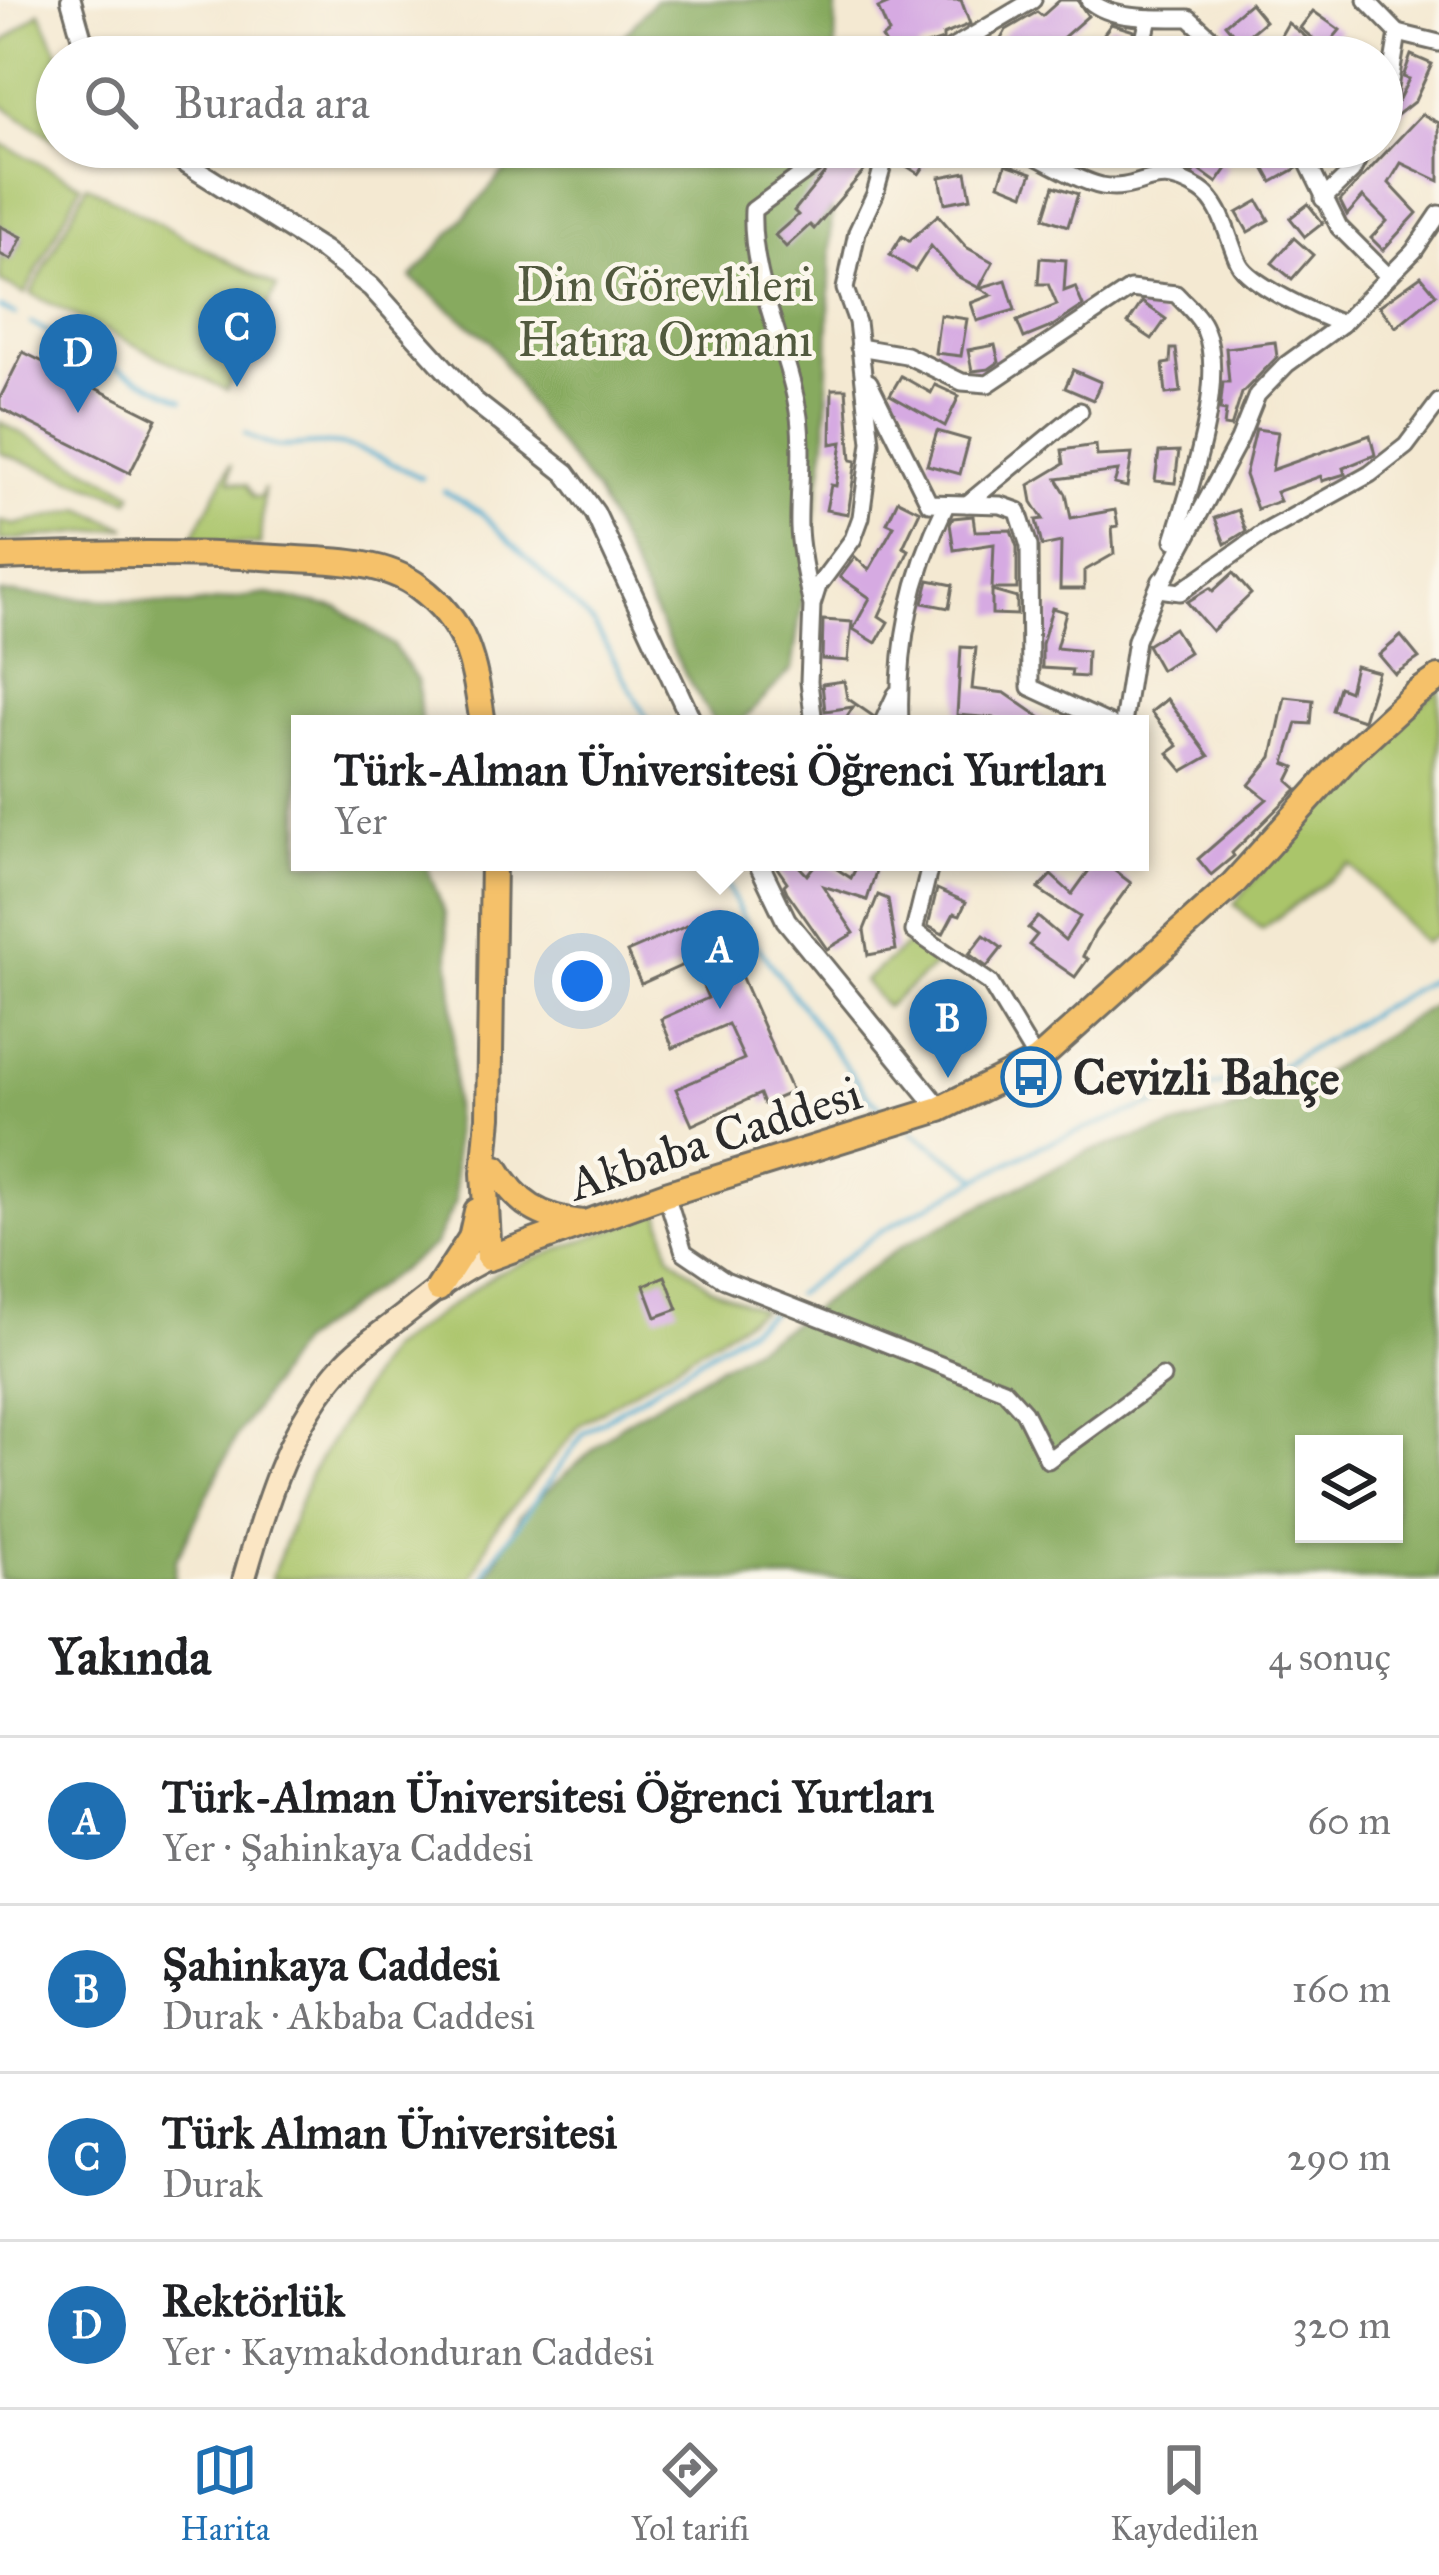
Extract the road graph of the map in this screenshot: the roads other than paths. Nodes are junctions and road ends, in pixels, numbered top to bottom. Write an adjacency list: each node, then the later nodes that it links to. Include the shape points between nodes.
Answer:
1 (71, 0): 9 (street)
2 (1033, 0): 10 (street)
3 (1089, 0): 6 (street)
4 (1182, 0): 7 (street)
5 (1366, 0): 8 (street)
6 (1149, 18): 7 (street); 11 (street)
7 (1189, 18): 12 (street)
8 (1398, 33): 13 (street); 14 (street)
9 (81, 36)
10 (972, 36)
11 (1145, 36)
12 (1209, 36)
13 (1398, 36)
14 (1439, 43)
15 (193, 168): 37 (street, via 371,287 474,401 566,473 595,513)
16 (810, 168): 33 (street, via 753,210 753,227 762,294 799,418 799,529)
17 (882, 168): 25 (street, via 845,289)
18 (1063, 168): 24 (street, via 1101,186 1164,175 1205,192 1241,268)
19 (1309, 168): 21 (street)
20 (1354, 168): 21 (street)
21 (1323, 199): 23 (street)
22 (1439, 214): 23 (street)
23 (1388, 276): 24 (street)
24 (1342, 324): 32 (street, via 1258,394)
25 (860, 347): 26 (street); 32 (street, via 988,384 1130,289 1176,294 1211,345 1209,387 1202,451)
26 (862, 369): 29 (street, via 929,503); 33 (street, via 871,442 861,517)
27 (1439, 402): 32 (street, via 1406,446 1370,474 1265,532 1180,592)
28 (1080, 411): 30 (street)
29 (946, 505): 30 (street); 35 (street, via 903,625)
30 (966, 505): 41 (street, via 1018,511 1029,546 1030,687)
31 (0, 557): 36 (main road, via 168,551 343,562 394,573 419,586 460,629 473,656)
32 (1159, 589): 42 (street, via 1136,640)
33 (812, 605): 38 (street)
34 (1439, 678): 46 (main road, Akbaba Caddesi, via 1352,752 1199,916)
35 (899, 689): 39 (street); 40 (street)
36 (482, 715)
37 (689, 715)
38 (813, 715)
39 (886, 715)
40 (900, 715)
41 (1091, 715)
42 (1124, 715)
43 (493, 871): 48 (main road)
44 (762, 871): 47 (street, via 786,920)
45 (929, 871): 46 (street, via 914,931 990,982)
46 (1037, 1061): 47 (main road, Akbaba Caddesi)
47 (940, 1109): 49 (main road, Akbaba Caddesi)
48 (490, 1170): 50 (main road, via 526,1207); 51 (main road); 52 (main road, via 474,1230)
49 (666, 1195): 50 (main road, Akbaba Caddesi); 53 (street, via 684,1252 725,1280 1004,1390 1048,1460)
50 (585, 1224): 51 (main road, Akbaba Caddesi)
51 (498, 1254): 52 (main road, Akbaba Caddesi)
52 (437, 1289): 54 (main road, Akbaba Caddesi, via 349,1359 318,1396 289,1448)
53 (1162, 1377)
54 (244, 1579)

